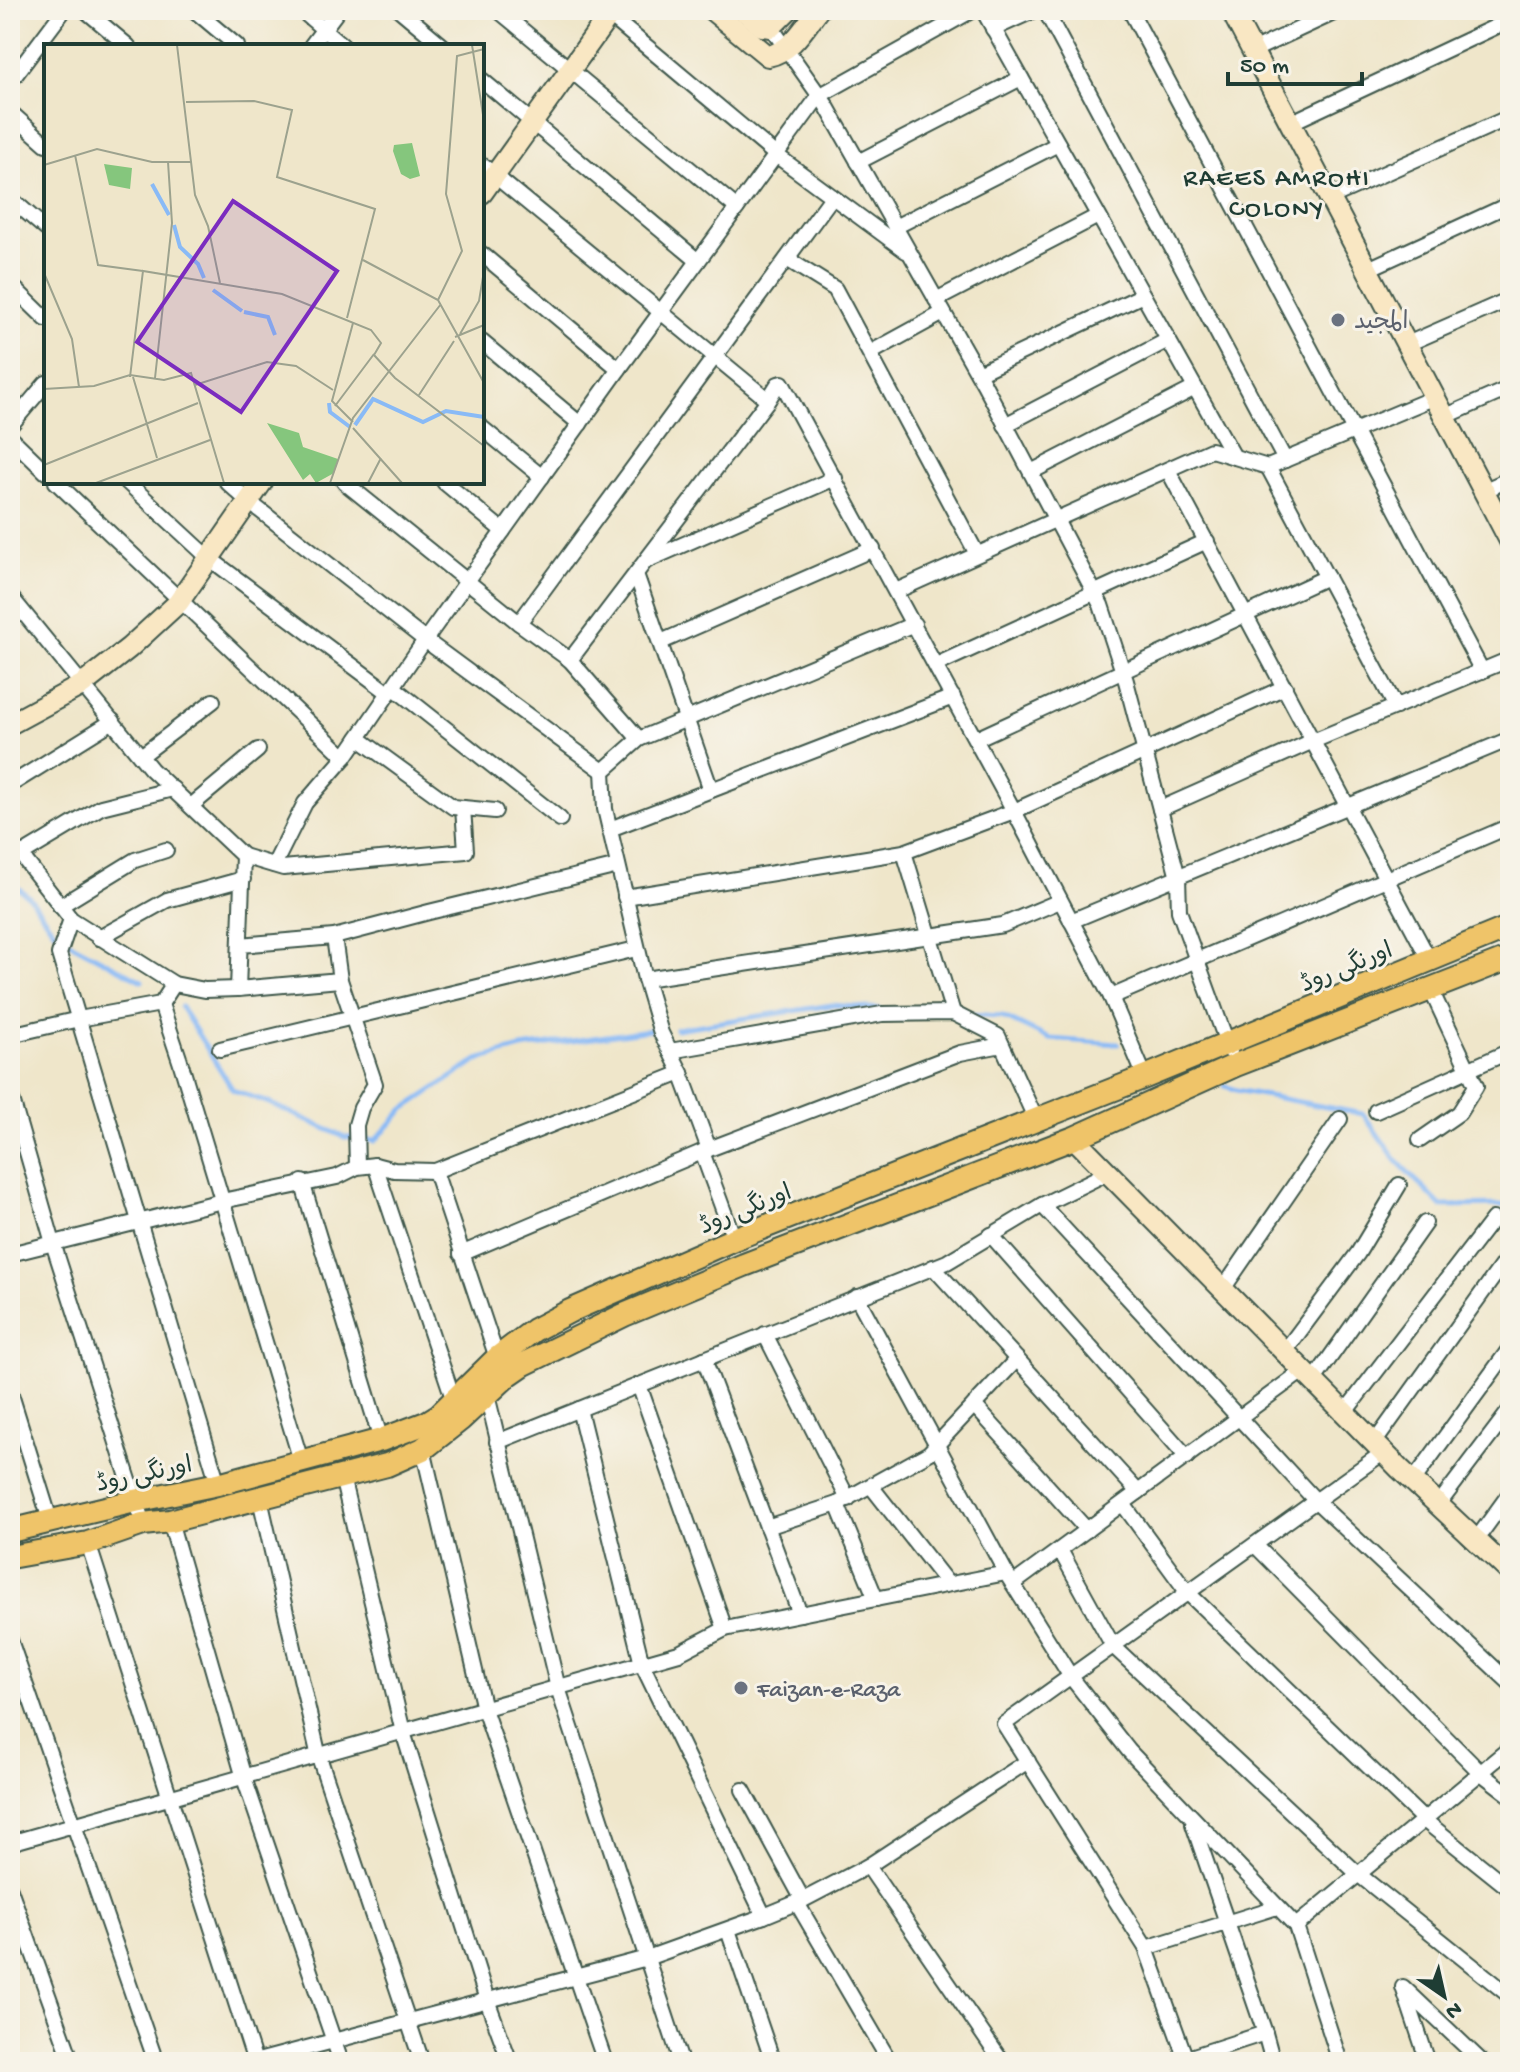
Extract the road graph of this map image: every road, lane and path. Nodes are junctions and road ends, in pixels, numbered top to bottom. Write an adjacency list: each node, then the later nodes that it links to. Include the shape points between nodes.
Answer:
1 (64, 10): 30 (street)
2 (85, 10): 24 (street)
3 (194, 10): 25 (street)
4 (301, 10): 22 (street)
5 (338, 10): 22 (street)
6 (400, 10): 28 (street)
7 (498, 10): 33 (street)
8 (712, 10): 29 (street, via 768,56)
9 (743, 10): 21 (street)
10 (788, 10): 21 (street)
11 (818, 10): 29 (street)
12 (973, 10): 37 (street)
13 (983, 10): 23 (street)
14 (1035, 10): 23 (street)
15 (1045, 10): 88 (street)
16 (1130, 10): 85 (street)
17 (1231, 10): 31 (street)
18 (1340, 10): 31 (street)
19 (609, 12): 33 (street); 44 (street)
20 (1510, 20): 41 (street)
21 (771, 27): 29 (street)
22 (324, 29): 26 (street); 27 (street)
23 (993, 29): 34 (street)
24 (126, 44)
25 (235, 44)
26 (313, 44)
27 (341, 44)
28 (441, 44)
29 (787, 49): 37 (street)
30 (33, 51): 32 (street); 35 (street)
31 (1252, 51): 41 (street)
32 (44, 60)
33 (569, 71): 40 (street); 51 (street)
34 (1021, 78): 43 (street); 45 (street)
35 (10, 82)
36 (484, 82): 40 (street)
37 (819, 96): 44 (street); 45 (street)
38 (10, 112): 42 (street)
39 (1510, 117): 49 (street)
40 (532, 123): 46 (street); 58 (street)
41 (1290, 123): 49 (street)
42 (44, 142)
43 (1058, 144): 52 (street); 54 (street)
44 (776, 155): 47 (street); 51 (street)
45 (858, 162): 54 (street)
46 (488, 170): 64 (street)
47 (832, 197): 55 (street); 57 (street)
48 (10, 198): 53 (street)
49 (1329, 198): 59 (street)
50 (1510, 204): 59 (street)
51 (737, 208): 58 (street)
52 (1098, 216): 61 (street); 63 (street)
53 (44, 227)
54 (895, 227): 55 (street)
55 (911, 255): 63 (street)
56 (484, 256): 71 (street)
57 (787, 259): 69 (street, via 835,289); 70 (street)
58 (698, 261): 64 (street)
59 (1366, 270): 68 (street)
60 (10, 284): 65 (street)
61 (1143, 295): 66 (street); 72 (street)
62 (1510, 299): 68 (street)
63 (940, 306): 69 (street); 72 (street)
64 (661, 312): 70 (street); 71 (street)
65 (44, 317)
66 (1168, 340): 74 (street); 82 (street)
67 (484, 344): 81 (street)
68 (1405, 345): 77 (street)
69 (870, 353): 109 (street)
70 (715, 357): 78 (street); 120 (street)
71 (619, 369): 81 (street)
72 (978, 373): 82 (street)
73 (44, 385): 76 (street)
74 (1195, 388): 87 (street); 92 (street)
75 (1510, 388): 80 (street)
76 (34, 397): 79 (street); 83 (street)
77 (1433, 398): 80 (street); 85 (street)
78 (768, 400): 94 (street, via 783,384); 111 (street)
79 (44, 405)
80 (1444, 417): 102 (street)
81 (580, 424): 93 (street)
82 (1005, 425): 92 (street)
83 (10, 426)
84 (484, 430): 93 (street)
85 (1354, 431): 88 (street); 127 (street)
86 (10, 437): 90 (street)
87 (1234, 457): 89 (street); 91 (street, via 1211,450)
88 (1285, 460): 89 (street)
89 (1268, 467): 113 (street)
90 (44, 470)
91 (1168, 470): 104 (street); 106 (street)
92 (1031, 472): 104 (street)
93 (542, 477): 105 (street)
94 (835, 478): 108 (street); 111 (street)
95 (1510, 479): 102 (street)
96 (58, 484): 118 (street)
97 (129, 484): 110 (street)
98 (229, 484): 103 (street)
99 (261, 484): 103 (street)
100 (346, 484): 114 (street)
101 (446, 484): 105 (street)
102 (1483, 491): 107 (street)
103 (248, 501): 110 (street); 122 (street)
104 (1055, 518): 109 (street); 116 (street)
105 (503, 531): 114 (street)
106 (1207, 541): 116 (street); 119 (street)
107 (1510, 541)
108 (873, 549): 115 (street); 123 (street)
109 (977, 554): 115 (street)
110 (209, 558): 118 (street); 131 (street)
111 (646, 561): 112 (street)
112 (636, 574): 123 (street); 125 (street)
113 (1327, 577): 119 (street); 134 (street)
114 (467, 581): 120 (street); 122 (street)
115 (896, 591): 121 (street)
116 (1094, 592): 126 (street); 128 (street)
117 (10, 596): 129 (street)
118 (179, 601): 129 (street); 146 (street)
119 (1245, 614): 128 (street); 130 (street)
120 (519, 623): 125 (street)
121 (914, 624): 126 (street); 135 (street)
122 (425, 640): 131 (street); 147 (street)
123 (661, 642): 135 (street)
124 (1510, 659): 127 (street)
125 (570, 660): 139 (street)
126 (936, 665): 132 (street)
127 (1482, 671): 134 (street)
128 (1123, 672): 140 (street); 144 (street)
129 (82, 685): 136 (street); 137 (street)
130 (1285, 687): 142 (street); 144 (street)
131 (391, 690): 138 (street); 157 (street)
132 (953, 697): 140 (street); 150 (street)
133 (213, 701): 145 (street)
134 (1396, 707): 142 (street)
135 (688, 718): 139 (street); 150 (street)
136 (113, 721): 145 (street); 148 (street)
137 (10, 724)
138 (358, 738): 146 (street); 153 (street, via 453,807)
139 (639, 739): 147 (street)
140 (976, 739): 156 (street)
141 (1510, 739): 152 (street)
142 (1313, 741): 152 (street); 154 (street)
143 (258, 750): 151 (street)
144 (1145, 752): 154 (street); 156 (street)
145 (141, 756): 149 (street)
146 (345, 757): 165 (street, via 305,803)
147 (603, 771): 159 (street)
148 (10, 785)
149 (173, 789): 151 (street); 163 (street, via 101,807)
150 (711, 790): 159 (street)
151 (191, 806): 164 (street)
152 (1348, 806): 167 (street); 168 (street)
153 (463, 808): 155 (street); 165 (street, via 466,851)
154 (1160, 809): 167 (street)
155 (495, 811)
156 (1014, 811): 162 (street); 171 (street)
157 (560, 819)
158 (1510, 826): 168 (street)
159 (610, 829): 166 (street)
160 (10, 844): 163 (street)
161 (166, 850): 172 (street, via 135,860)
162 (904, 852): 170 (street); 176 (street)
163 (21, 855): 172 (street)
164 (243, 856): 165 (street); 169 (street)
165 (274, 865)
166 (618, 866): 170 (street); 177 (street)
167 (1178, 877): 173 (street); 182 (street, via 1179,911)
168 (1388, 878): 182 (street); 183 (street)
169 (243, 879): 178 (street, via 167,900); 179 (street)
170 (625, 897): 180 (street)
171 (1060, 901): 173 (street); 176 (street, via 1003,925)
172 (60, 906): 174 (street)
173 (1071, 921): 189 (street)
174 (68, 925): 178 (street); 193 (street, via 59,954)
175 (1510, 927): 183 (main road, اورنگی روڈ)
176 (929, 936): 184 (street); 191 (street)
177 (334, 937): 179 (street); 185 (street)
178 (99, 938): 186 (street)
179 (240, 945): 187 (street)
180 (636, 949): 184 (street); 192 (street)
181 (1510, 958): 188 (main road, اورنگی روڈ)
182 (1197, 960): 189 (street); 195 (street)
183 (1430, 961): 195 (main road, اورنگی روڈ)
184 (645, 979): 198 (street)
185 (340, 980): 187 (street); 192 (street)
186 (174, 984): 187 (street); 190 (street)
187 (238, 989)
188 (1431, 990): 200 (main road, اورنگی روڈ); 201 (street)
189 (1111, 997): 203 (street)
190 (161, 1004): 193 (street); 217 (street)
191 (953, 1013): 196 (street, via 998,1036); 198 (street, via 882,1014)
192 (353, 1016): 197 (street); 211 (street, via 375,1084 356,1125)
193 (79, 1019): 194 (street); 220 (street)
194 (10, 1035)
195 (1226, 1042): 200 (street); 203 (main road, اورنگی روڈ)
196 (1002, 1045): 207 (street); 210 (street, via 960,1053)
197 (220, 1049)
198 (670, 1051): 202 (street)
199 (1510, 1051): 201 (street)
200 (1236, 1065): 208 (main road, اورنگی روڈ)
201 (1468, 1069): 205 (street); 209 (street, via 1476,1086 1459,1113)
202 (681, 1073): 210 (street); 213 (street)
203 (1145, 1077): 207 (main road, اورنگی روڈ)
204 (10, 1093): 224 (street)
205 (1376, 1111)
206 (1340, 1119): 229 (street)
207 (1036, 1120): 223 (main road, اورنگی روڈ)
208 (1074, 1138): 214 (street); 240 (main road, اورنگی روڈ, via 624,1315 524,1364)
209 (1420, 1140)
210 (706, 1150): 223 (street); 226 (street)
211 (357, 1161): 212 (street); 215 (street, via 337,1177)
212 (375, 1165): 213 (street); 241 (street)
213 (435, 1171): 226 (street)
214 (1109, 1172): 218 (street); 229 (street)
215 (302, 1182): 217 (street); 247 (street)
216 (1399, 1185): 233 (street, via 1358,1253)
217 (222, 1201): 220 (street); 253 (street)
218 (1042, 1205): 222 (street); 246 (street)
219 (1493, 1219): 245 (street)
220 (139, 1222): 224 (street); 256 (street)
221 (1425, 1223): 237 (street)
222 (991, 1235): 228 (street); 252 (street)
223 (734, 1239): 234 (main road, اورنگی روڈ, via 570,1311)
224 (53, 1243): 225 (street); 261 (street)
225 (10, 1254)
226 (461, 1254): 234 (street)
227 (1510, 1254): 250 (street)
228 (933, 1267): 230 (street); 236 (street)
229 (1223, 1289): 233 (street)
230 (857, 1297): 231 (street); 249 (street)
231 (765, 1334): 235 (street); 262 (street)
232 (1510, 1348): 255 (street)
233 (1285, 1351): 237 (street)
234 (497, 1358): 241 (main road, اورنگی روڈ)
235 (704, 1359): 238 (street); 269 (street)
236 (1017, 1359): 242 (street); 258 (street)
237 (1309, 1375): 245 (street); 246 (street)
238 (639, 1385): 243 (street); 283 (street)
239 (10, 1391): 266 (street)
240 (487, 1395): 248 (street); 251 (main road, اورنگی روڈ)
241 (454, 1401): 247 (main road, اورنگی روڈ, via 426,1423)
242 (974, 1405): 249 (street); 270 (street)
243 (579, 1409): 248 (street); 286 (street)
244 (1510, 1410): 265 (street)
245 (1345, 1412): 250 (street)
246 (1239, 1418): 252 (street); 263 (street)
247 (381, 1440): 253 (main road, اورنگی روڈ)
248 (497, 1442): 289 (street)
249 (937, 1445): 257 (street); 278 (street)
250 (1379, 1447): 255 (street); 263 (street)
251 (423, 1449): 254 (main road, اورنگی روڈ); 290 (street)
252 (1187, 1457): 258 (street)
253 (301, 1461): 256 (main road, اورنگی روڈ)
254 (342, 1477): 260 (main road, اورنگی روڈ); 291 (street)
255 (1413, 1481): 265 (street)
256 (218, 1484): 261 (main road, اورنگی روڈ)
257 (871, 1486): 262 (street); 279 (street)
258 (1138, 1492): 264 (street)
259 (1510, 1493): 272 (street)
260 (260, 1499): 267 (main road, اورنگی روڈ); 293 (street)
261 (135, 1501): 266 (main road, اورنگی روڈ); 268 (street)
262 (842, 1501): 269 (street); 281 (street)
263 (1316, 1501): 274 (street); 288 (street)
264 (1123, 1504): 270 (street); 280 (street)
265 (1438, 1505): 272 (street)
266 (50, 1520): 271 (main road, اورنگی روڈ)
267 (170, 1521): 268 (main road, اورنگی روڈ); 296 (street)
268 (143, 1524): 273 (main road, اورنگی روڈ)
269 (767, 1527): 282 (street)
270 (1087, 1530): 275 (street)
271 (10, 1531)
272 (1476, 1540): 277 (street)
273 (88, 1543): 276 (main road, اورنگی روڈ); 299 (street)
274 (1255, 1545): 280 (street); 295 (street)
275 (1060, 1550): 278 (street); 285 (street)
276 (10, 1557)
277 (1509, 1567)
278 (1010, 1578): 279 (street); 287 (street)
279 (948, 1584): 281 (street)
280 (1188, 1593): 285 (street); 301 (street)
281 (876, 1599): 282 (street)
282 (800, 1614): 283 (street)
283 (725, 1629): 286 (street, via 679,1653)
284 (10, 1640): 302 (street)
285 (1113, 1646): 287 (street); 305 (street)
286 (642, 1664): 289 (street); 310 (street)
287 (1071, 1677): 294 (street, via 1004,1724); 300 (street, via 1129,1751)
288 (1510, 1683)
289 (558, 1688): 290 (street); 315 (street)
290 (484, 1709): 291 (street); 316 (street)
291 (403, 1732): 293 (street); 318 (street)
292 (1510, 1748): 295 (street)
293 (319, 1757): 296 (street); 319 (street)
294 (1028, 1761): 304 (street); 314 (street)
295 (1480, 1772): 298 (street); 301 (street)
296 (244, 1778): 299 (street); 321 (street)
297 (743, 1790): 308 (street)
298 (1510, 1795)
299 (170, 1799): 302 (street); 325 (street)
300 (1191, 1817): 309 (street); 311 (street)
301 (1424, 1820): 305 (street); 307 (street)
302 (75, 1825): 303 (street); 324 (street)
303 (10, 1843)
304 (868, 1866): 308 (street); 333 (street)
305 (1358, 1874): 312 (street); 317 (street)
306 (10, 1889): 323 (street)
307 (1510, 1889)
308 (800, 1902): 310 (street); 332 (street)
309 (1277, 1907): 311 (street); 312 (street)
310 (764, 1916): 313 (street)
311 (1227, 1922): 314 (street); 320 (street)
312 (1296, 1926): 335 (street)
313 (728, 1930): 315 (street); 331 (street)
314 (1146, 1948): 322 (street)
315 (647, 1958): 316 (street); 330 (street)
316 (576, 1976): 318 (street); 329 (street)
317 (1510, 1996)
318 (487, 2000): 319 (street); 328 (street)
319 (408, 2021): 321 (street); 327 (street)
320 (1265, 2033): 322 (street); 334 (street)
321 (333, 2041): 325 (street); 326 (street)
322 (1183, 2061)
323 (72, 2062)
324 (156, 2062)
325 (254, 2062)
326 (341, 2062)
327 (422, 2062)
328 (510, 2062)
329 (605, 2062)
330 (681, 2062)
331 (773, 2062)
332 (890, 2062)
333 (1002, 2062)
334 (1273, 2062)
335 (1340, 2062)
336 (1428, 2062): 337 (street, via 1403,1987)
337 (1482, 2062)

